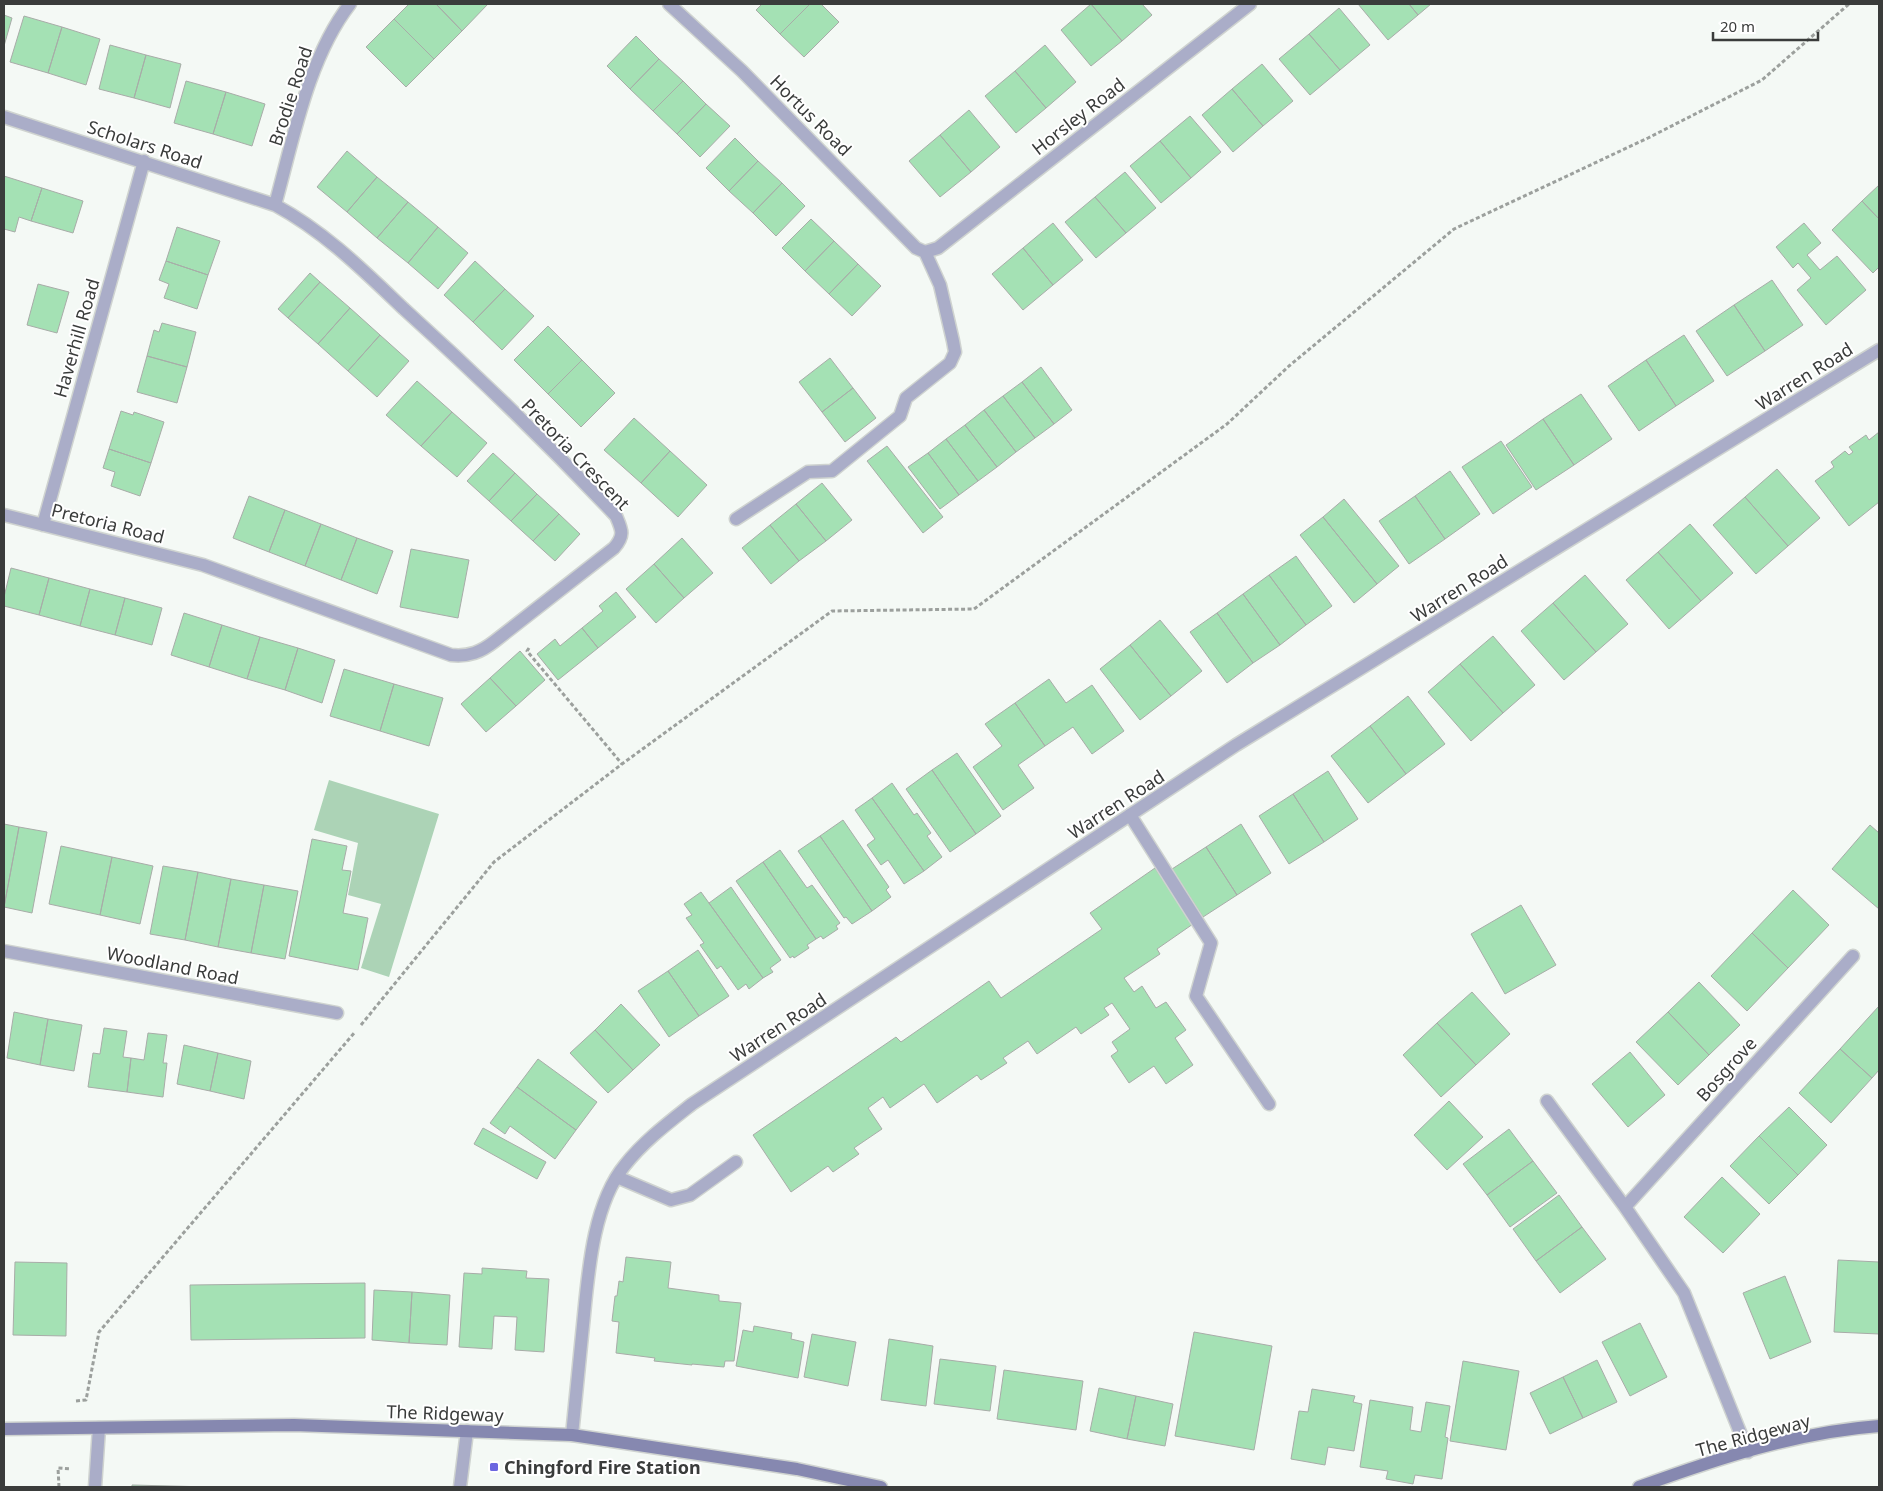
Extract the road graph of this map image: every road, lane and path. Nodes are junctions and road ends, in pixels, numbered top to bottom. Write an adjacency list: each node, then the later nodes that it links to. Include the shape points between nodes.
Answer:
1 (350, 4): 7 (street, Brodie Road, via 312,74)
2 (669, 4): 8 (street, Hortus Road, via 742,71 916,248)
3 (1250, 4): 8 (street, Horsley Road, via 938,248)
4 (1849, 4): 15 (path, via 1762,80 1648,138 1454,229 1290,366 1227,424 974,609 832,611)
5 (4, 117): 6 (street, Scholars Road)
6 (144, 161): 7 (street, Scholars Road); 12 (street, Haverhill Road)
7 (275, 205): 13 (street, Pretoria Crescent, via 301,219 339,249 540,438 616,516 621,528 620,541 485,649 462,656 451,655)
8 (925, 252): 11 (street, via 940,285 953,342 955,352 950,363 906,398 900,416 832,471 808,472)
9 (1879, 350): 16 (street, Warren Road, via 1244,740)
10 (4, 515): 12 (street, Pretoria Road)
11 (736, 519)
12 (43, 524): 13 (street, Pretoria Road)
13 (203, 565)
14 (527, 650): 15 (path)
15 (622, 764): 25 (path, via 494,862 354,1034 98,1332 86,1400)
16 (1130, 815): 21 (street, via 1211,943 1196,996); 23 (street, Warren Road, via 692,1104 655,1133)
17 (4, 951): 19 (street, Woodland Road)
18 (1853, 956): 24 (street, Bosgrove)
19 (337, 1013)
20 (1548, 1101): 24 (street)
21 (1269, 1104)
22 (736, 1162): 23 (street, via 690,1195 671,1200)
23 (618, 1177): 30 (street, Warren Road, via 606,1198 590,1264)
24 (1625, 1207): 31 (street, via 1684,1293)
25 (70, 1402)
26 (1879, 1426): 31 (main road, The Ridgeway, via 1835,1431)
27 (99, 1428): 28 (main road, The Ridgeway); 29 (main road, The Ridgeway, via 294,1425); 34 (street)
28 (4, 1429)
29 (467, 1431): 30 (main road, The Ridgeway); 35 (street)
30 (572, 1435): 36 (main road, The Ridgeway, via 797,1469)
31 (1748, 1452): 37 (main road, The Ridgeway)
32 (58, 1468): 33 (path)
33 (59, 1487)
34 (95, 1487)
35 (460, 1487)
36 (881, 1487)
37 (1639, 1487)

